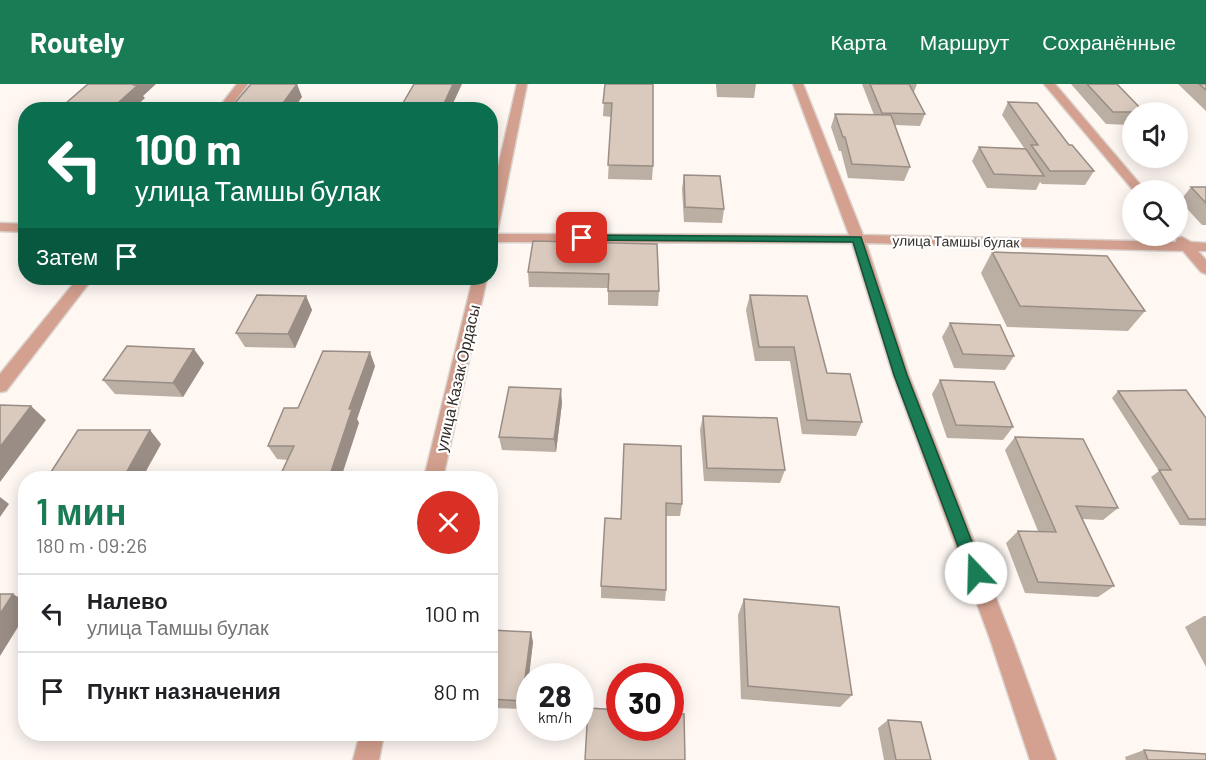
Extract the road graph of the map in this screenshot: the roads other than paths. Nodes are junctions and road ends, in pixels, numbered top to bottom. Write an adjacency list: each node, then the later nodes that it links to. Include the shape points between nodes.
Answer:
1 (243, 84): 5 (street)
2 (522, 84): 7 (street)
3 (798, 84): 11 (street)
4 (1049, 84): 6 (street)
5 (228, 102)
6 (1131, 180)
7 (498, 198)
8 (0, 227): 9 (street)
9 (18, 228)
10 (498, 236): 11 (street, улица Тамшы булак)
11 (858, 239): 12 (street, улица Тамшы булак); 23 (street, via 901,375)
12 (1122, 241)
13 (1188, 242): 15 (street, улица Тамшы булак)
14 (1186, 246): 16 (street)
15 (1206, 247)
16 (1206, 269)
17 (80, 285): 19 (street)
18 (478, 285): 20 (street, улица Казак Ордасы)
19 (0, 386)
20 (435, 471)
21 (370, 741): 22 (street)
22 (366, 760)
23 (1043, 760)

